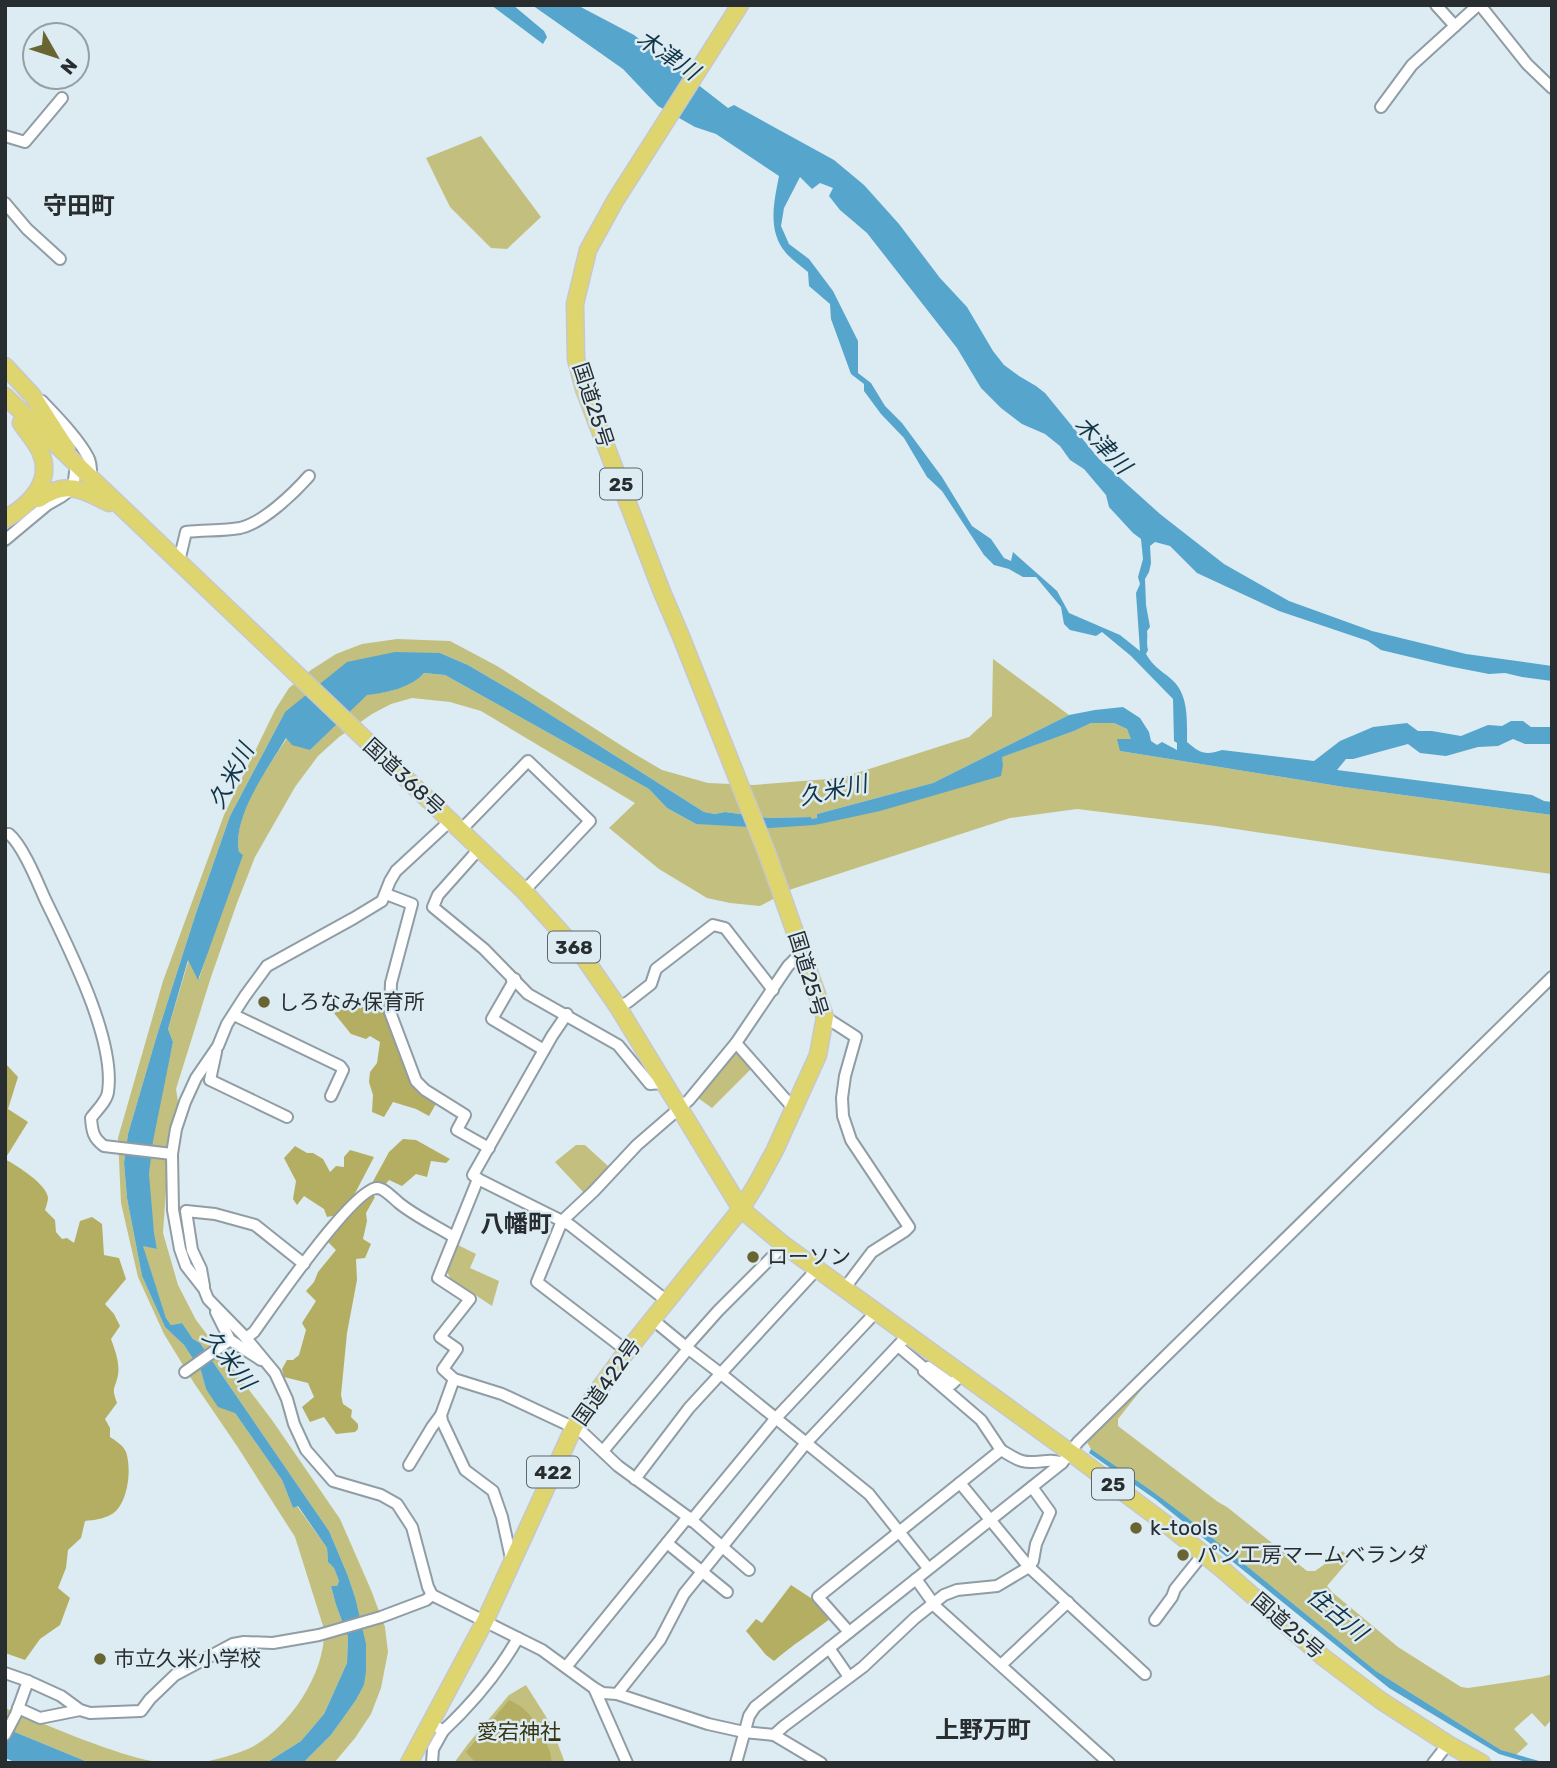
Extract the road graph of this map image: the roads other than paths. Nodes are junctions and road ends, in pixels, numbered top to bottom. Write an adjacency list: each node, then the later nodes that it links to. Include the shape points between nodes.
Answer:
1 (740, 5): 30 (highway, 国道25号 / 25, via 588,250 575,304 576,359)
2 (1436, 5): 4 (street)
3 (1479, 5): 4 (street); 5 (street)
4 (1455, 26): 7 (street, via 1412,65)
5 (1552, 88)
6 (62, 98): 8 (street, via 25,142)
7 (1381, 107)
8 (5, 136)
9 (5, 203): 10 (street)
10 (60, 259)
11 (5, 358): 17 (street, via 89,458)
12 (5, 366): 15 (highway, via 32,395)
13 (5, 397): 14 (highway, 国道368号 / 368); 21 (highway, via 40,452 45,470 36,495)
14 (42, 433): 15 (highway, 国道368号 / 368); 19 (highway, via 48,479)
15 (76, 465): 17 (highway, 国道368号 / 368); 18 (street)
16 (309, 476): 24 (street, via 294,493 243,527 186,532)
17 (91, 479): 20 (highway, 国道368号 / 368)
18 (73, 488): 19 (highway, via 52,491); 20 (highway); 23 (street)
19 (39, 499): 22 (highway)
20 (127, 512): 24 (highway, 国道368号 / 368)
21 (5, 519)
22 (5, 527)
23 (5, 540)
24 (179, 561): 25 (highway, 国道368号 / 368)
25 (455, 826): 27 (highway, 国道368号 / 368); 28 (street, via 528,761 590,821); 29 (street, via 396,872)
26 (5, 834): 47 (street, via 14,838 33,872 101,1032 108,1091 91,1118 96,1140 104,1146)
27 (479, 849): 28 (highway, 国道368号 / 368); 32 (street, via 438,895 433,907 484,949)
28 (524, 891): 34 (highway, 国道368号 / 368, via 585,959)
29 (386, 894): 36 (street, via 373,908 267,966); 46 (street, via 412,904 391,983 390,1012 396,1032 416,1081 465,1115 457,1130)
30 (802, 952): 33 (street); 37 (highway, 国道25号 / 25)
31 (1552, 977): 78 (street, via 1077,1442)
32 (512, 980): 35 (street); 40 (street, via 492,1019)
33 (773, 990): 34 (street, via 725,928 713,925 656,969 651,984); 38 (street)
34 (618, 1007): 41 (highway, 国道368号 / 368)
35 (567, 1014): 40 (street); 41 (street, via 618,1045 650,1084)
36 (234, 1015): 39 (street); 42 (street, via 340,1066 343,1070)
37 (825, 1017): 44 (highway, 国道25号 / 25, via 818,1055); 56 (street, via 856,1037 842,1098 842,1116 851,1140 909,1227 872,1252)
38 (736, 1043): 43 (street); 44 (street)
39 (218, 1046): 45 (street, via 210,1080); 47 (street, via 185,1102)
40 (544, 1050): 46 (street)
41 (663, 1083): 43 (highway, 国道368号 / 368)
42 (331, 1096)
43 (679, 1109): 49 (highway, 国道368号 / 368); 50 (street)
44 (794, 1110): 49 (highway, 国道25号 / 25)
45 (287, 1117)
46 (489, 1148): 48 (street, via 473,1175)
47 (172, 1154): 55 (street, via 173,1210 180,1249 186,1266)
48 (478, 1179): 50 (street); 51 (street)
49 (741, 1209): 52 (highway, 国道25号 / 25); 57 (highway, 国道422号 / 422)
50 (562, 1222): 57 (street); 65 (street, via 537,1282)
51 (454, 1237): 53 (street, via 374,1188 340,1218); 71 (street, via 438,1278 470,1299 440,1338 457,1349 443,1369)
52 (783, 1245): 54 (highway, 国道25号 / 25); 64 (street)
53 (304, 1264): 55 (street, via 255,1225 186,1211); 61 (street)
54 (817, 1269): 56 (highway, 国道25号 / 25); 69 (street)
55 (204, 1289): 58 (street)
56 (844, 1289): 59 (highway, 国道25号 / 25)
57 (667, 1301): 60 (highway, 国道422号 / 422)
58 (214, 1306): 61 (street); 63 (street)
59 (876, 1312): 62 (highway, 国道25号 / 25); 73 (street)
60 (652, 1319): 64 (street); 65 (highway, 国道422号 / 422)
61 (246, 1338): 66 (street)
62 (903, 1341): 67 (street); 70 (highway, 国道25号 / 25); 75 (street)
63 (225, 1344): 66 (street); 68 (street)
64 (687, 1348): 69 (street); 77 (street)
65 (627, 1352): 74 (highway, 国道422号 / 422)
66 (267, 1363): 96 (street, via 287,1399 306,1450 320,1468 333,1481 381,1495 403,1511)
67 (924, 1371): 70 (street, via 928,1367 952,1384); 76 (street, via 981,1419)
68 (185, 1372)
69 (720, 1373): 73 (street); 80 (street)
70 (961, 1374): 78 (highway, 国道25号 / 25)
71 (454, 1379): 72 (street); 74 (street, via 502,1394)
72 (441, 1415): 79 (street); 89 (street, via 465,1470 493,1491)
73 (776, 1418): 75 (street); 83 (street)
74 (574, 1427): 77 (street); 89 (highway, 国道422号 / 422)
75 (806, 1443): 85 (street, via 869,1494); 87 (street)
76 (1002, 1450): 78 (street, via 1021,1461); 81 (street)
77 (603, 1451): 80 (street)
78 (1067, 1458): 82 (street); 88 (highway, 国道25号 / 25)
79 (409, 1465)
80 (635, 1479): 83 (street)
81 (960, 1483): 84 (street); 85 (street)
82 (1032, 1487): 84 (street); 90 (street, via 1050,1512)
83 (690, 1519): 86 (street); 87 (street)
84 (990, 1519): 90 (street); 91 (street)
85 (899, 1532): 91 (street); 101 (street, via 818,1597)
86 (667, 1544): 93 (street); 105 (street)
87 (722, 1547): 92 (street); 93 (street)
88 (1203, 1554): 99 (street); 118 (highway, 国道25号 / 25, via 1323,1657)
89 (512, 1563): 100 (highway, 国道422号 / 422)
90 (1029, 1567): 97 (street); 98 (street, via 997,1586 957,1590)
91 (928, 1568): 94 (street)
92 (749, 1570)
93 (702, 1572): 95 (street); 111 (street, via 684,1594 660,1640)
94 (916, 1578): 98 (street); 101 (street)
95 (727, 1592)
96 (432, 1595): 100 (street); 112 (street, via 330,1632 273,1643 233,1644 175,1675 141,1711)
97 (1068, 1602): 104 (street); 107 (street)
98 (933, 1603): 104 (street); 108 (street)
99 (1155, 1619)
100 (485, 1621): 102 (street); 114 (highway, 国道422号 / 422)
101 (849, 1632): 103 (street)
102 (518, 1638): 105 (street); 114 (street, via 471,1704)
103 (828, 1648): 108 (street); 115 (street, via 755,1707)
104 (1002, 1665): 124 (street)
105 (566, 1667): 110 (street)
106 (5, 1673): 109 (street)
107 (1145, 1674)
108 (849, 1677): 117 (street)
109 (28, 1681): 112 (street); 113 (street)
110 (594, 1688): 111 (street); 121 (street)
111 (617, 1694): 115 (street)
112 (80, 1710): 113 (street, via 40,1718)
113 (17, 1711): 116 (street)
114 (437, 1727): 119 (highway, 国道422号 / 422); 120 (street)
115 (744, 1732): 117 (street); 122 (street)
116 (5, 1735)
117 (774, 1735): 123 (street)
118 (1448, 1744): 125 (street); 126 (highway, 国道25号 / 25)
119 (409, 1763)
120 (432, 1763)
121 (627, 1763)
122 (736, 1763)
123 (821, 1763)
124 (1109, 1763)
125 (1433, 1763)
126 (1482, 1763)

